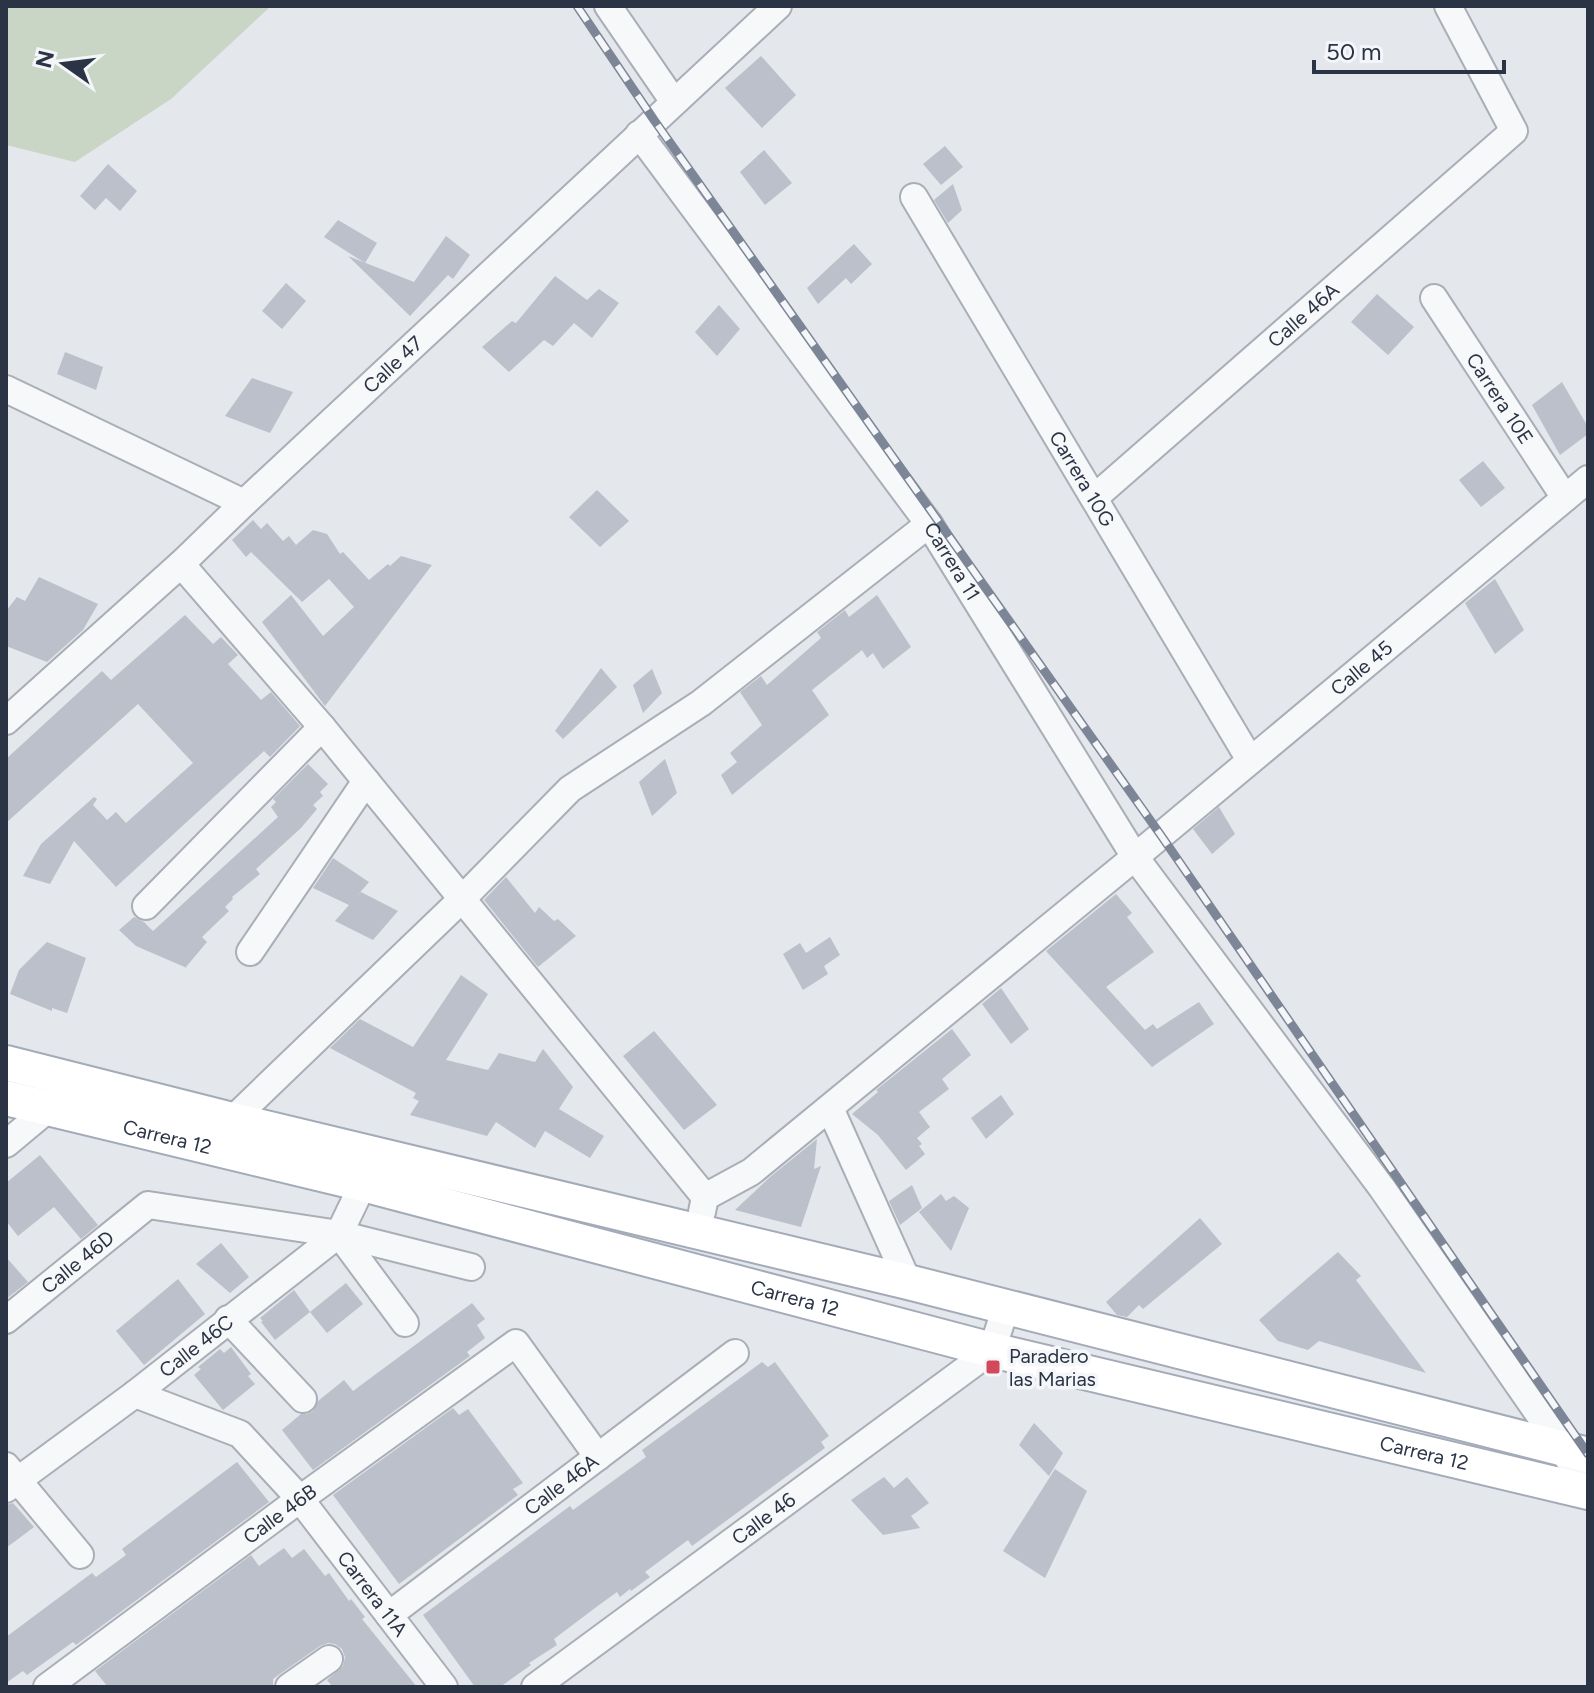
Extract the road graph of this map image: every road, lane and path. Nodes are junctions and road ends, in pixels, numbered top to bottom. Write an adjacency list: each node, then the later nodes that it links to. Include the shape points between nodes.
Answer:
1 (608, 6): 4 (street)
2 (778, 6): 4 (street, Calle 47)
3 (1448, 6): 10 (street, Calle 46A, via 1514,131)
4 (674, 102): 5 (street, Calle 47)
5 (639, 134): 12 (street, Calle 47); 13 (street, Carrera 11)
6 (914, 197): 10 (street, Carrera 10G)
7 (1434, 298): 11 (street, Carrera 10E)
8 (6, 389): 12 (street)
9 (1588, 479): 11 (street, Calle 45)
10 (1094, 498): 17 (street, Carrera 10G)
11 (1565, 498): 17 (street, Calle 45)
12 (244, 503): 14 (street, Calle 47)
13 (929, 524): 19 (street, Carrera 11); 20 (street, via 701,703 570,789)
14 (181, 564): 15 (street, Calle 47); 16 (street)
15 (6, 721)
16 (322, 727): 18 (street); 21 (street)
17 (1250, 760): 19 (street, Calle 45)
18 (366, 781): 20 (street); 22 (street)
19 (1135, 857): 25 (street, Calle 45); 43 (street, Carrera 11)
20 (462, 899): 27 (street); 30 (street)
21 (146, 906)
22 (250, 952)
23 (6, 1063): 27 (main road, Carrera 12)
24 (6, 1098): 26 (main road, Carrera 12)
25 (830, 1108): 30 (street, Calle 45, via 751,1172); 34 (street)
26 (48, 1109): 28 (street); 29 (main road, Carrera 12)
27 (232, 1120): 31 (main road, Carrera 12)
28 (6, 1144)
29 (363, 1184): 32 (street, Calle 46C); 39 (main road, Carrera 12)
30 (705, 1197): 31 (street)
31 (699, 1232): 34 (main road, Carrera 12)
32 (339, 1234): 33 (street); 36 (street, Calle 46C); 37 (street, Calle 46D, via 148,1205); 38 (street)
33 (471, 1267)
34 (908, 1282): 35 (main road, Carrera 12)
35 (1006, 1307): 39 (street); 43 (main road, Carrera 12)
36 (228, 1319): 41 (street, Calle 46C); 42 (street)
37 (6, 1320)
38 (405, 1323)
39 (992, 1350): 46 (main road, Carrera 12); 54 (street, Calle 46)
40 (735, 1353): 44 (street, Calle 46A)
41 (135, 1394): 45 (street, Calle 46C); 47 (street, Carrera 11A, via 240,1434)
42 (303, 1399)
43 (1575, 1452): 46 (street, Carrera 11)
44 (598, 1457): 47 (street, Calle 46B, via 516,1343); 49 (street, Calle 46A)
45 (10, 1478): 48 (street)
46 (1587, 1492)
47 (300, 1499): 49 (street, Carrera 11A); 51 (street, Calle 46B)
48 (80, 1555)
49 (389, 1615): 53 (street, Carrera 11A)
50 (329, 1659): 52 (street)
51 (47, 1687)
52 (289, 1687)
53 (444, 1687)
54 (535, 1687)

